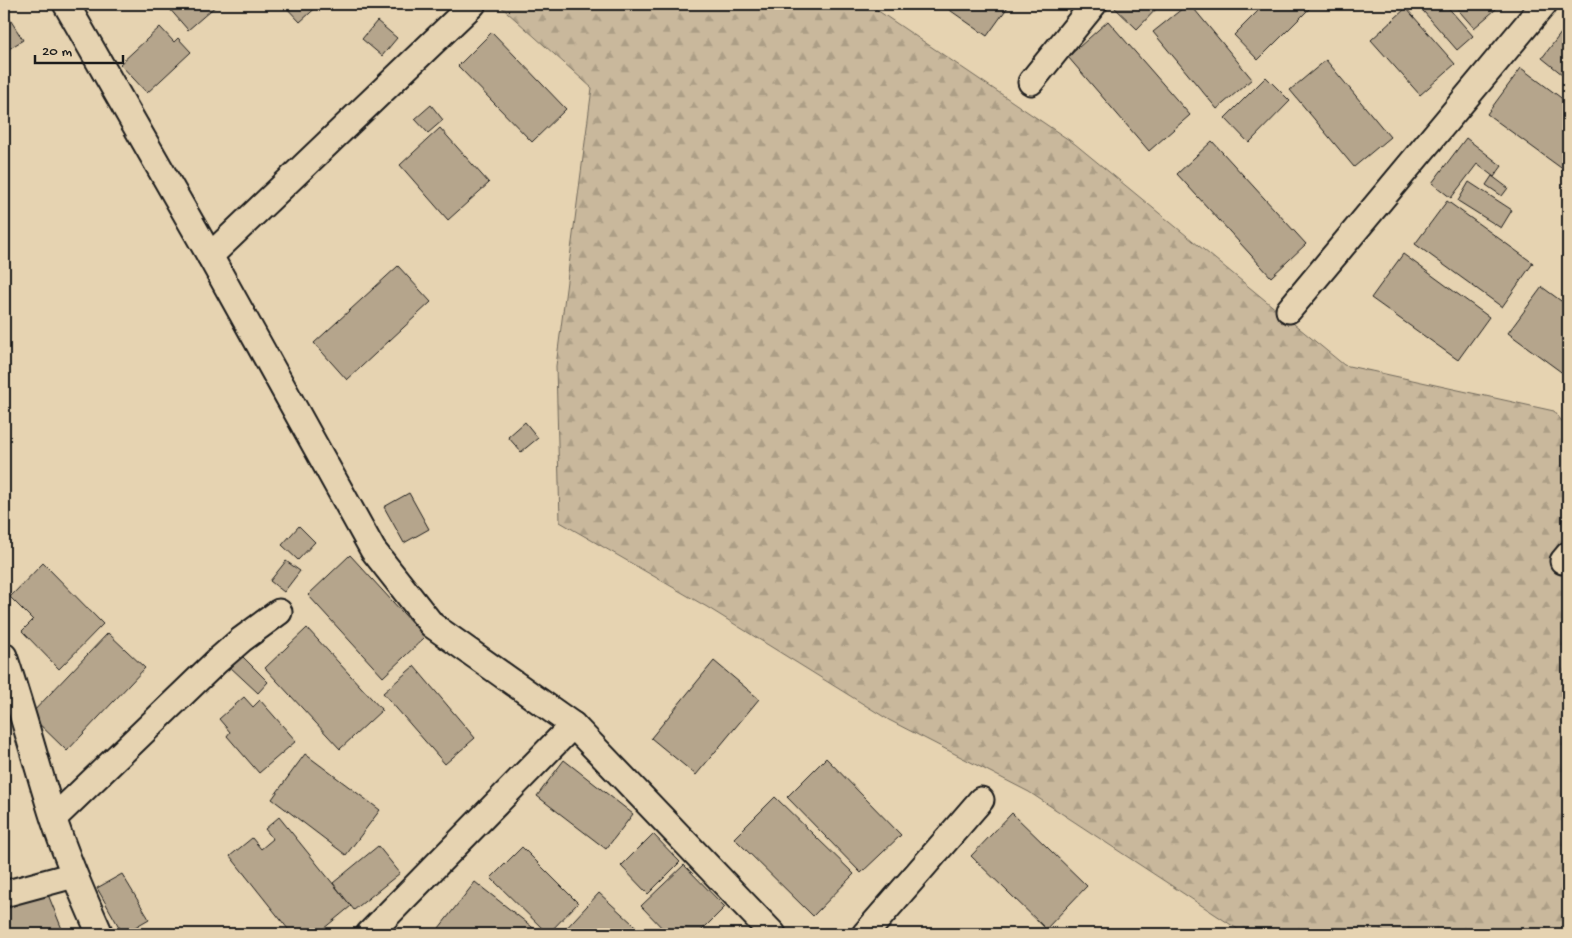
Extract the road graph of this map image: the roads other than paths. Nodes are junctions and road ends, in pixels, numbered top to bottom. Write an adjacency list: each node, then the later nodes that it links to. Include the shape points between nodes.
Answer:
1 (66, 4): 6 (street)
2 (473, 4): 6 (street)
3 (1094, 4): 5 (street)
4 (1544, 4): 7 (street)
5 (1031, 82)
6 (210, 256): 11 (street, via 373,550 432,625)
7 (1288, 310)
8 (279, 612): 13 (street, via 241,640)
9 (4, 656): 10 (street)
10 (10, 695): 13 (street)
11 (574, 725): 16 (street); 18 (street)
12 (981, 800): 19 (street)
13 (54, 818): 14 (street)
14 (74, 875): 15 (street); 17 (street)
15 (4, 894)
16 (767, 932)
17 (100, 934)
18 (370, 934)
19 (865, 934)

